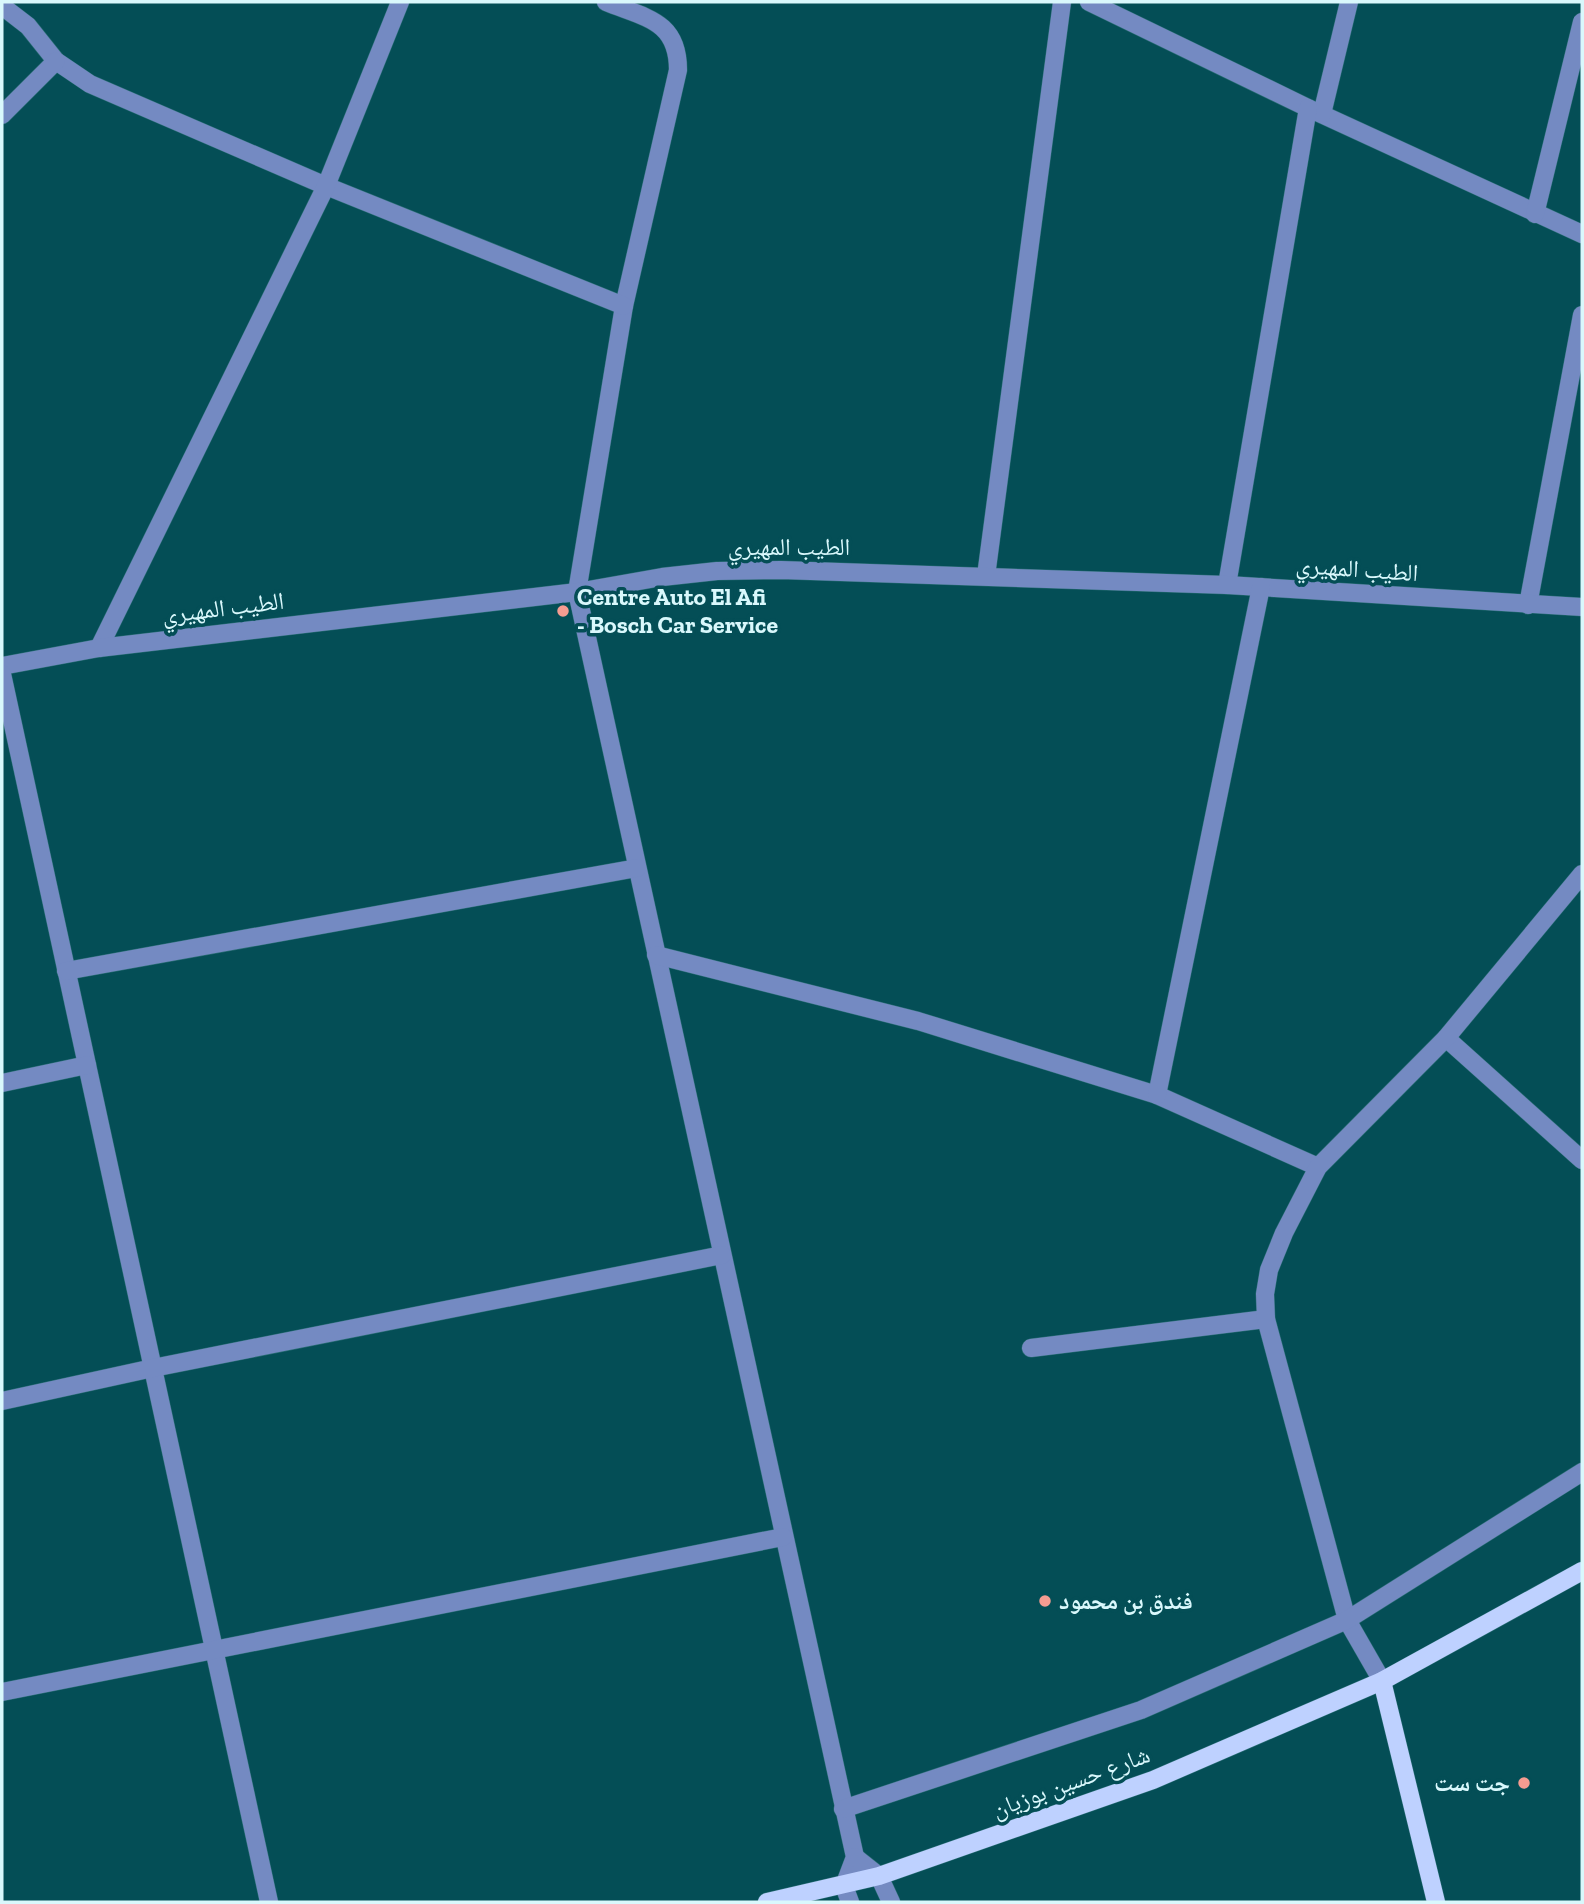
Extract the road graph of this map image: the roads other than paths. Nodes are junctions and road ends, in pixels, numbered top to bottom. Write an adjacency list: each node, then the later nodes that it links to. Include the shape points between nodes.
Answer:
1 (400, 2): 11 (street)
2 (606, 2): 14 (street, via 669,32 678,56)
3 (1062, 2): 16 (street)
4 (1089, 2): 9 (street)
5 (1349, 2): 9 (street)
6 (2, 6): 8 (street, via 28,26)
7 (1582, 22): 12 (street)
8 (56, 61): 10 (street); 11 (street, via 120,98)
9 (1315, 111): 12 (street); 17 (street)
10 (2, 116)
11 (326, 186): 14 (street); 22 (street)
12 (1535, 214): 13 (street)
13 (1582, 234)
14 (624, 306): 19 (street)
15 (1582, 315): 20 (street)
16 (986, 576): 17 (street, الطيب المهيري); 19 (street, الطيب المهيري, via 717,571)
17 (1227, 585): 18 (street, الطيب المهيري)
18 (1261, 587): 20 (street, الطيب المهيري); 32 (street)
19 (577, 592): 22 (street, الطيب المهيري); 25 (street)
20 (1528, 606): 21 (street, الطيب المهيري)
21 (1582, 607)
22 (99, 648): 23 (street, الطيب المهيري)
23 (2, 666)
24 (2, 674): 28 (street)
25 (637, 868): 27 (street); 28 (street)
26 (1582, 874): 29 (street)
27 (656, 955): 32 (street, via 918,1021); 35 (street)
28 (66, 971): 30 (street)
29 (1446, 1038): 33 (street); 34 (street)
30 (87, 1065): 31 (street); 38 (street)
31 (2, 1083)
32 (1157, 1095): 34 (street)
33 (1582, 1160)
34 (1318, 1167): 36 (street, via 1269,1270)
35 (722, 1255): 38 (street); 41 (street)
36 (1266, 1319): 37 (street); 43 (street)
37 (1031, 1348)
38 (153, 1368): 39 (street); 44 (street)
39 (2, 1401)
40 (1582, 1472): 43 (street)
41 (783, 1537): 44 (street); 47 (street)
42 (1582, 1571): 45 (main road, شارع حسين بوزيان)
43 (1347, 1620): 45 (street); 47 (street, via 1141,1710)
44 (214, 1650): 46 (street); 51 (street)
45 (1382, 1681): 49 (main road, شارع حسين بوزيان, via 1153,1780); 54 (main road)
46 (2, 1692)
47 (843, 1810): 48 (street)
48 (855, 1857): 49 (street); 50 (street)
49 (879, 1876): 50 (main road, شارع حسين بوزيان); 53 (street)
50 (847, 1894): 52 (main road, شارع حسين بوزيان)
51 (269, 1902)
52 (767, 1902)
53 (891, 1902)
54 (1436, 1902)

